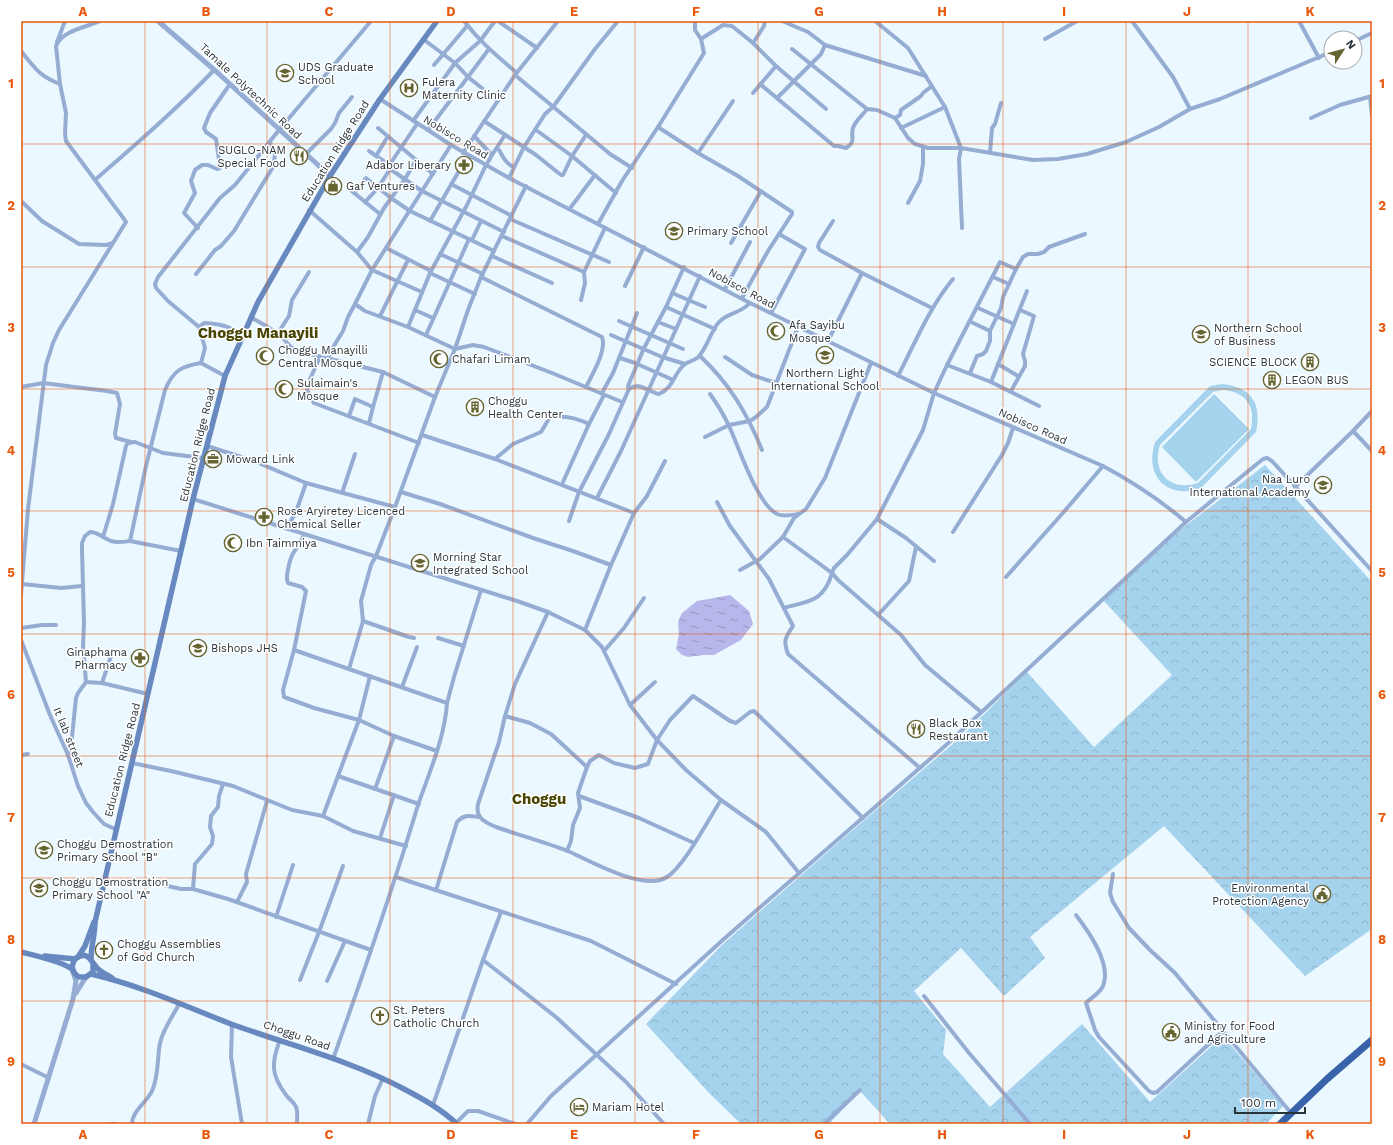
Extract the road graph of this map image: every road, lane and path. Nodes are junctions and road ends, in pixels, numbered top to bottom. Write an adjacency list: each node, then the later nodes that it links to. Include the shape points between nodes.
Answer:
1 (65, 21): 22 (street)
2 (100, 21): 22 (street, via 70,32)
3 (158, 21): 36 (street, Tamale Polytechnic Road)
4 (371, 21): 67 (street)
5 (437, 21): 18 (main road, Education Ridge Road)
6 (464, 21): 17 (street)
7 (496, 21): 21 (street); 25 (street)
8 (558, 21): 25 (street)
9 (618, 21): 53 (street)
10 (695, 21): 19 (street, via 695,30)
11 (765, 21): 23 (street)
12 (782, 21): 24 (street, via 808,32)
13 (875, 21): 39 (street, via 908,48)
14 (1077, 21): 20 (street)
15 (1132, 21): 57 (street, via 1173,77)
16 (1299, 21): 31 (street)
17 (468, 26): 21 (street); 29 (street)
18 (423, 39): 29 (street); 49 (main road, Education Ridge Road)
19 (701, 39): 23 (street, via 723,25 732,26); 64 (street, via 704,53)
20 (1045, 39)
21 (480, 41): 27 (street); 32 (street)
22 (57, 42): 41 (street)
23 (753, 44): 35 (street)
24 (825, 45): 33 (street, via 821,54); 39 (street)
25 (537, 48): 37 (street)
26 (792, 49): 33 (street)
27 (489, 50): 37 (street); 38 (street)
28 (21, 51): 41 (street, via 41,75)
29 (442, 54): 32 (street); 34 (street)
30 (1323, 56): 31 (street)
31 (1319, 58): 57 (street)
32 (455, 63): 38 (street); 62 (street)
33 (811, 64): 40 (street); 56 (street)
34 (434, 65)
35 (776, 66): 40 (street); 43 (street)
36 (214, 70): 42 (street, Tamale Polytechnic Road); 100 (street, via 162,121)
37 (516, 74): 50 (street); 53 (street)
38 (468, 76): 50 (street); 68 (street)
39 (926, 76): 44 (street)
40 (794, 82): 48 (street); 55 (street)
41 (60, 84): 100 (street, via 66,113 66,141)
42 (230, 84): 67 (street, Tamale Polytechnic Road); 125 (street, via 210,113 204,128 216,140 222,164 217,169 208,165 202,166 195,170 191,181 195,193 184,213)
43 (760, 84): 45 (street); 48 (street)
44 (932, 86): 54 (street); 59 (street, via 901,110 900,115)
45 (753, 93)
46 (352, 97): 85 (street, via 339,113 331,129)
47 (1371, 97): 58 (street); 60 (street, via 1340,105)
48 (777, 98): 56 (street, via 834,146 846,148 853,140 853,128)
49 (380, 99): 62 (street, Nobisco Road); 97 (main road, Education Ridge Road)
50 (498, 101): 61 (street)
51 (733, 101): 83 (street)
52 (1001, 103): 84 (street, via 992,128)
53 (553, 107): 69 (street, via 545,114); 71 (street)
54 (945, 107): 66 (street); 79 (street)
55 (826, 109)
56 (866, 109): 59 (street, via 878,110)
57 (1190, 109): 84 (street, via 1126,142 1087,154 1033,160)
58 (1372, 115)
59 (895, 118): 66 (street)
60 (1311, 118)
61 (484, 121): 70 (street); 73 (street)
62 (413, 122): 63 (street, Nobisco Road)
63 (417, 124): 68 (street, Nobisco Road); 78 (street)
64 (658, 127): 83 (street); 93 (street)
65 (378, 128): 72 (street)
66 (901, 128): 77 (street, via 911,141)
67 (279, 130): 74 (street); 85 (street, Tamale Polytechnic Road)
68 (428, 130): 75 (street, Nobisco Road)
69 (536, 130): 76 (street); 88 (street)
70 (505, 134): 76 (street); 86 (street)
71 (586, 135): 88 (street); 93 (street)
72 (388, 136): 78 (street); 87 (street)
73 (474, 136): 82 (street); 86 (street)
74 (270, 142): 125 (street, via 235,185 220,198); 152 (street, via 275,155 273,167 234,232 215,250)
75 (451, 145): 82 (street, Nobisco Road); 95 (street)
76 (524, 147): 88 (street, via 561,175); 91 (street)
77 (923, 147): 79 (street); 114 (street, via 920,181)
78 (402, 148): 89 (street); 92 (street)
79 (961, 148): 84 (street); 127 (street, via 959,160)
80 (499, 150): 91 (street, via 505,161)
81 (369, 151): 87 (street)
82 (463, 153): 90 (street, Nobisco Road)
83 (698, 153): 106 (street)
84 (990, 153)
85 (306, 154): 97 (street, Tamale Polytechnic Road)
86 (492, 154): 90 (street)
87 (376, 156): 92 (street)
88 (572, 156): 96 (street)
89 (416, 160): 95 (street); 99 (street)
90 (487, 164): 98 (street, Nobisco Road); 109 (street)
91 (514, 167): 98 (street)
92 (389, 168): 99 (street); 104 (street)
93 (632, 168): 108 (street)
94 (459, 171): 101 (street)
95 (433, 174): 105 (street)
96 (595, 175): 108 (street); 115 (street)
97 (330, 176): 116 (main road, Education Ridge Road)
98 (509, 178): 102 (street, Nobisco Road)
99 (404, 179): 105 (street); 110 (street)
100 (95, 180): 134 (street, via 126,222)
101 (451, 184): 109 (street); 111 (street)
102 (526, 186): 120 (street); 124 (street, Nobisco Road)
103 (348, 188): 107 (street)
104 (378, 188): 107 (street, via 366,178); 110 (street); 113 (street)
105 (422, 191): 111 (street); 117 (street)
106 (761, 191): 130 (street, via 792,212); 135 (street)
107 (354, 193): 113 (street)
108 (616, 193): 124 (street)
109 (472, 194): 118 (street); 120 (street)
110 (391, 198): 117 (street); 119 (street)
111 (442, 200): 118 (street); 122 (street)
112 (21, 201): 134 (street, via 42,221 79,244)
113 (365, 202): 119 (street)
114 (908, 203)
115 (571, 207)
116 (309, 210): 139 (street); 184 (main road, Education Ridge Road)
117 (410, 211): 122 (street); 137 (street)
118 (463, 211): 121 (street); 128 (street)
119 (380, 214): 139 (street)
120 (511, 217): 129 (street); 141 (street)
121 (481, 220): 129 (street); 132 (street)
122 (430, 221): 128 (street)
123 (833, 221): 153 (street, via 818,247)
124 (598, 224): 126 (street, Nobisco Road)
125 (198, 228): 190 (street, via 155,284 168,301)
126 (605, 228): 136 (street, Nobisco Road); 141 (street)
127 (962, 228)
128 (452, 231): 132 (street); 140 (street)
129 (503, 234): 138 (street); 151 (street)
130 (779, 234): 168 (street); 180 (street, via 805,249)
131 (1085, 234): 147 (street, via 1049,247 1044,252 1022,257)
132 (470, 240): 138 (street); 145 (street)
133 (750, 242): 163 (street)
134 (113, 243): 228 (street, via 53,342)
135 (731, 243)
136 (644, 247): 146 (street, Nobisco Road); 162 (street)
137 (386, 248): 143 (street); 148 (street)
138 (494, 251): 142 (street)
139 (357, 252): 148 (street)
140 (440, 254): 145 (street); 150 (street)
141 (592, 255): 144 (street); 151 (street)
142 (492, 256): 154 (street); 160 (street)
143 (408, 260): 150 (street); 158 (street)
144 (609, 262)
145 (458, 264): 154 (street); 159 (street)
146 (684, 268): 155 (street, Nobisco Road); 166 (street)
147 (1016, 269): 156 (street, via 1000,262); 161 (street)
148 (372, 270): 158 (street); 172 (street)
149 (309, 272): 197 (street, via 292,300 289,316)
150 (430, 272): 159 (street); 165 (street)
151 (584, 272): 169 (street, via 585,282)
152 (196, 274)
153 (862, 274): 175 (street); 202 (street)
154 (482, 276): 167 (street); 231 (street, via 602,337 604,344)
155 (700, 276): 163 (street, Nobisco Road); 170 (street)
156 (993, 277): 161 (street); 176 (street)
157 (953, 279): 175 (street)
158 (398, 280): 165 (street); 182 (street)
159 (450, 282): 167 (street); 185 (street)
160 (552, 283)
161 (1009, 284): 183 (street)
162 (624, 286)
163 (725, 289): 168 (street, Nobisco Road)
164 (1027, 291): 178 (street)
165 (422, 292): 177 (street)
166 (672, 293): 170 (street); 173 (street)
167 (475, 294): 206 (street)
168 (742, 298): 171 (street, Nobisco Road)
169 (581, 300)
170 (689, 300): 174 (street); 181 (street)
171 (750, 303): 180 (street, Nobisco Road); 195 (street, via 745,309 727,316)
172 (355, 304): 182 (street); 213 (street)
173 (666, 307): 181 (street); 187 (street)
174 (705, 307)
175 (932, 308): 224 (street)
176 (978, 308): 183 (street); 188 (street)
177 (415, 310): 185 (street); 191 (street)
178 (1020, 310): 189 (street); 225 (street, via 1034,316 1023,354 1025,366)
179 (637, 313): 192 (street)
180 (771, 313): 193 (street, Nobisco Road)
181 (682, 315): 194 (street); 195 (street)
182 (380, 316): 191 (street)
183 (997, 316): 189 (street); 196 (street)
184 (252, 318): 197 (street); 198 (main road, Education Ridge Road)
185 (434, 318): 199 (street)
186 (619, 321): 192 (street)
187 (658, 322): 194 (street); 201 (street)
188 (970, 322): 196 (street); 219 (street)
189 (1014, 324): 218 (street)
190 (199, 327): 198 (street, via 204,323 220,324); 214 (street, via 206,348)
191 (408, 327): 199 (street)
192 (632, 327): 201 (street); 203 (street)
193 (798, 327): 202 (street, Nobisco Road); 229 (street)
194 (676, 329): 204 (street)
195 (715, 329): 208 (street)
196 (990, 330): 222 (street, via 990,341 986,351 977,356)
197 (278, 333): 209 (street, via 290,348)
198 (242, 335): 223 (main road, Education Ridge Road)
199 (426, 335): 206 (street)
200 (611, 335): 203 (street)
201 (652, 335): 204 (street); 205 (street)
202 (828, 341): 215 (street, Nobisco Road)
203 (626, 342): 205 (street); 212 (street)
204 (669, 343): 207 (street); 210 (street)
205 (644, 348): 210 (street); 216 (street)
206 (455, 349): 231 (street, via 473,345 484,347); 238 (street)
207 (683, 349)
208 (700, 356): 217 (street); 244 (street, via 725,382)
209 (320, 357): 213 (street); 243 (street, via 307,390 311,400)
210 (662, 357): 217 (street); 221 (street)
211 (725, 357): 229 (street, via 752,375)
212 (620, 358): 216 (street); 236 (street)
213 (328, 359): 220 (street)
214 (201, 363): 223 (street); 255 (street, via 186,365 169,380)
215 (872, 363): 224 (street, Nobisco Road); 274 (street, via 825,478 806,509)
216 (637, 364): 221 (street); 232 (street)
217 (685, 364): 233 (street, via 664,392 659,394)
218 (998, 364): 225 (street); 227 (street)
219 (947, 365): 222 (street); 235 (street)
220 (383, 372): 238 (street); 240 (street)
221 (655, 373): 226 (street); 233 (street)
222 (970, 373): 227 (street)
223 (225, 376): 254 (main road, Education Ridge Road)
224 (898, 376): 235 (street, Nobisco Road)
225 (1018, 376): 234 (street)
226 (670, 379)
227 (991, 382): 234 (street)
228 (43, 383): 230 (street); 252 (street, via 117,393 120,404 116,438); 294 (street)
229 (776, 383): 244 (street, via 767,406)
230 (21, 387)
231 (586, 387): 236 (street)
232 (629, 389): 233 (street, via 635,385); 239 (street)
233 (648, 390): 269 (street, via 616,463)
234 (1011, 391): 241 (street)
235 (934, 393): 248 (street, Nobisco Road); 275 (street, via 923,430)
236 (603, 394): 239 (street); 246 (street)
237 (710, 394): 247 (street)
238 (435, 397): 250 (street)
239 (622, 402): 267 (street, via 609,434)
240 (373, 406): 243 (street, via 355,399); 245 (street)
241 (1039, 406)
242 (1372, 411): 249 (street)
243 (349, 416): 245 (street)
244 (750, 421): 247 (street); 256 (street)
245 (369, 423): 253 (street)
246 (589, 424): 260 (street, via 568,417 550,417 541,432 513,444); 263 (street)
247 (729, 425): 251 (street); 274 (street, via 756,487 769,507 782,516)
248 (1013, 428): 262 (street, Nobisco Road); 279 (street, via 1002,454)
249 (1353, 431): 257 (street); 265 (street)
250 (422, 435): 253 (street); 260 (street)
251 (705, 437)
252 (131, 442): 255 (street); 281 (street, via 126,446)
253 (418, 443): 266 (street)
254 (207, 446): 259 (main road, Education Ridge Road); 264 (street, via 254,461)
255 (151, 448): 259 (street, via 163,453); 283 (street)
256 (762, 450)
257 (1372, 451)
258 (355, 454): 268 (street)
259 (204, 458): 270 (main road, Education Ridge Road)
260 (495, 459): 267 (street)
261 (665, 461): 273 (street, via 647,496)
262 (1102, 466): 277 (street, Nobisco Road, via 1126,478); 293 (street)
263 (563, 482)
264 (306, 483): 268 (street); 278 (street)
265 (1295, 487): 277 (street, via 1272,461 1263,459); 291 (street)
266 (401, 492): 272 (street); 289 (street, via 574,550)
267 (579, 492): 269 (street); 276 (street)
268 (342, 493): 272 (street)
269 (597, 498): 273 (street)
270 (193, 499): 278 (street); 285 (main road, Education Ridge Road)
271 (717, 502): 287 (street, via 730,526)
272 (395, 507): 286 (street)
273 (634, 514): 289 (street)
274 (799, 514): 282 (street)
275 (877, 519): 284 (street); 292 (street)
276 (569, 521)
277 (1186, 522): 323 (street)
278 (287, 530): 280 (street)
279 (953, 532)
280 (304, 535): 286 (street); 311 (street, via 294,552 286,582 306,590)
281 (103, 537): 283 (street, via 118,542); 295 (street, via 90,532 82,543)
282 (783, 537): 287 (street); 292 (street)
283 (130, 540): 285 (street)
284 (916, 547): 288 (street); 301 (street, via 909,581)
285 (181, 551): 320 (main road, Education Ridge Road)
286 (376, 556): 296 (street); 302 (street, via 362,596)
287 (757, 560): 290 (street); 299 (street)
288 (934, 561)
289 (610, 565): 305 (street)
290 (740, 570)
291 (1372, 571)
292 (832, 573): 299 (street, via 817,598); 301 (street)
293 (1006, 577)
294 (22, 584): 295 (street, via 61,588); 297 (street)
295 (82, 586): 316 (street)
296 (481, 590): 300 (street); 309 (street)
297 (21, 594)
298 (644, 598): 312 (street, via 624,628)
299 (784, 608): 334 (street, via 793,626 784,643 788,654)
300 (548, 612): 305 (street); 324 (street, via 516,684)
301 (878, 615): 323 (street, via 901,634 925,665)
302 (362, 621): 306 (street); 314 (street)
303 (56, 625): 304 (street)
304 (21, 628)
305 (585, 630): 312 (street)
306 (414, 638)
307 (438, 638): 309 (street)
308 (21, 640): 331 (street, It lab street)
309 (464, 646): 321 (street)
310 (417, 647): 319 (street)
311 (294, 650): 314 (street); 325 (street, via 283,690 284,697)
312 (604, 651): 322 (street)
313 (112, 653): 318 (street)
314 (349, 669): 315 (street)
315 (370, 676): 319 (street); 325 (street)
316 (86, 682): 318 (street); 331 (street, via 76,698)
317 (655, 682): 322 (street)
318 (102, 683): 320 (street)
319 (402, 687): 321 (street)
320 (148, 694): 332 (main road, Education Ridge Road)
321 (447, 703): 328 (street)
322 (630, 705): 327 (street)
323 (981, 712): 334 (street)
324 (505, 716): 333 (street, via 530,723 551,734); 344 (street, via 476,810)
325 (359, 720): 326 (street); 335 (street)
326 (394, 736): 328 (street); 337 (street)
327 (657, 740): 333 (street, via 648,764 642,767 618,764 599,755); 340 (street, via 686,770); 345 (street, via 670,720 693,696 736,723 754,711)
328 (437, 751): 342 (street)
329 (28, 754): 330 (street)
330 (21, 755)
331 (68, 755): 346 (street, It lab street, via 86,803 104,824)
332 (132, 763): 336 (street); 346 (main road, Education Ridge Road)
333 (586, 767): 339 (street)
334 (920, 768): 345 (street)
335 (338, 776): 337 (street); 343 (street)
336 (223, 784): 341 (street); 357 (street, via 218,807 211,816 213,841 195,864)
337 (375, 789): 338 (street)
338 (394, 796): 342 (street); 347 (street)
339 (579, 796): 348 (street, via 639,818); 350 (street, via 580,808)
340 (721, 800): 348 (street); 353 (street, via 766,832)
341 (267, 801): 343 (street, via 292,810); 359 (street, via 246,874 247,882)
342 (419, 804): 349 (street)
343 (323, 816): 347 (street, via 353,831)
344 (479, 817): 350 (street, via 496,827); 358 (street, via 465,816 457,822)
345 (863, 818): 353 (street)
346 (115, 829): 363 (main road, Education Ridge Road)
347 (380, 838): 349 (street)
348 (694, 843): 350 (street, via 676,870 658,881 632,878)
349 (406, 846): 355 (street)
350 (567, 851)
351 (294, 865): 362 (street)
352 (343, 866): 364 (street)
353 (799, 873): 377 (street)
354 (1113, 874): 382 (street, via 1110,893 1129,928 1175,973)
355 (396, 877): 358 (street); 366 (street)
356 (150, 882): 357 (street)
357 (193, 889): 359 (street)
358 (436, 890): 360 (street)
359 (237, 902): 362 (street)
360 (501, 912): 370 (street); 377 (street, via 591,941)
361 (1076, 915): 382 (street, via 1098,949 1106,975 1103,987 1086,1003 1095,1030 1149,1091 1157,1092)
362 (276, 916): 364 (street)
363 (95, 922): 369 (main road, Education Ridge Road, via 85,946); 371 (main road, Education Ridge Road, via 91,944)
364 (319, 932): 365 (street); 374 (street)
365 (345, 941): 366 (street); 375 (street)
366 (371, 950): 386 (street)
367 (21, 952): 368 (main road)
368 (35, 955): 369 (main road); 372 (main road, via 63,964)
369 (76, 958): 371 (main road, via 82,955); 372 (main road, via 72,966)
370 (483, 960): 385 (street, via 556,1017); 391 (street)
371 (92, 961): 373 (main road, via 94,969); 376 (main road, Choggu Road, via 99,969)
372 (73, 971): 373 (main road, via 79,977); 379 (street, via 76,981)
373 (88, 976): 376 (main road, Choggu Road); 379 (street)
374 (300, 980)
375 (327, 981)
376 (122, 982): 380 (main road, Choggu Road)
377 (676, 984): 385 (street)
378 (924, 996): 405 (street)
379 (73, 999): 388 (street)
380 (179, 1004): 381 (main road, Choggu Road); 397 (street, via 160,1043 158,1068 152,1090 132,1117)
381 (232, 1024): 383 (main road, Choggu Road); 398 (street, via 231,1057)
382 (1223, 1032): 392 (street)
383 (280, 1040): 386 (main road, Choggu Road); 393 (street, via 273,1063 274,1068 280,1087 296,1108)
384 (1372, 1040): 392 (highway)
385 (597, 1056): 402 (street, via 551,1096); 403 (street, via 626,1082)
386 (333, 1059): 389 (main road, Choggu Road)
387 (21, 1064): 388 (street)
388 (49, 1078): 394 (street)
389 (383, 1078): 391 (main road, Choggu Road); 399 (street)
390 (860, 1090): 404 (street)
391 (433, 1105): 400 (main road, Choggu Road)
392 (1291, 1113): 406 (highway)
393 (297, 1122)
394 (34, 1124)
395 (111, 1124): 396 (street)
396 (114, 1124)
397 (132, 1124)
398 (242, 1124)
399 (368, 1124)
400 (456, 1124): 401 (street, via 468,1111 478,1111)
401 (516, 1124)
402 (527, 1124)
403 (664, 1124)
404 (824, 1124)
405 (1030, 1124)
406 (1280, 1124)

